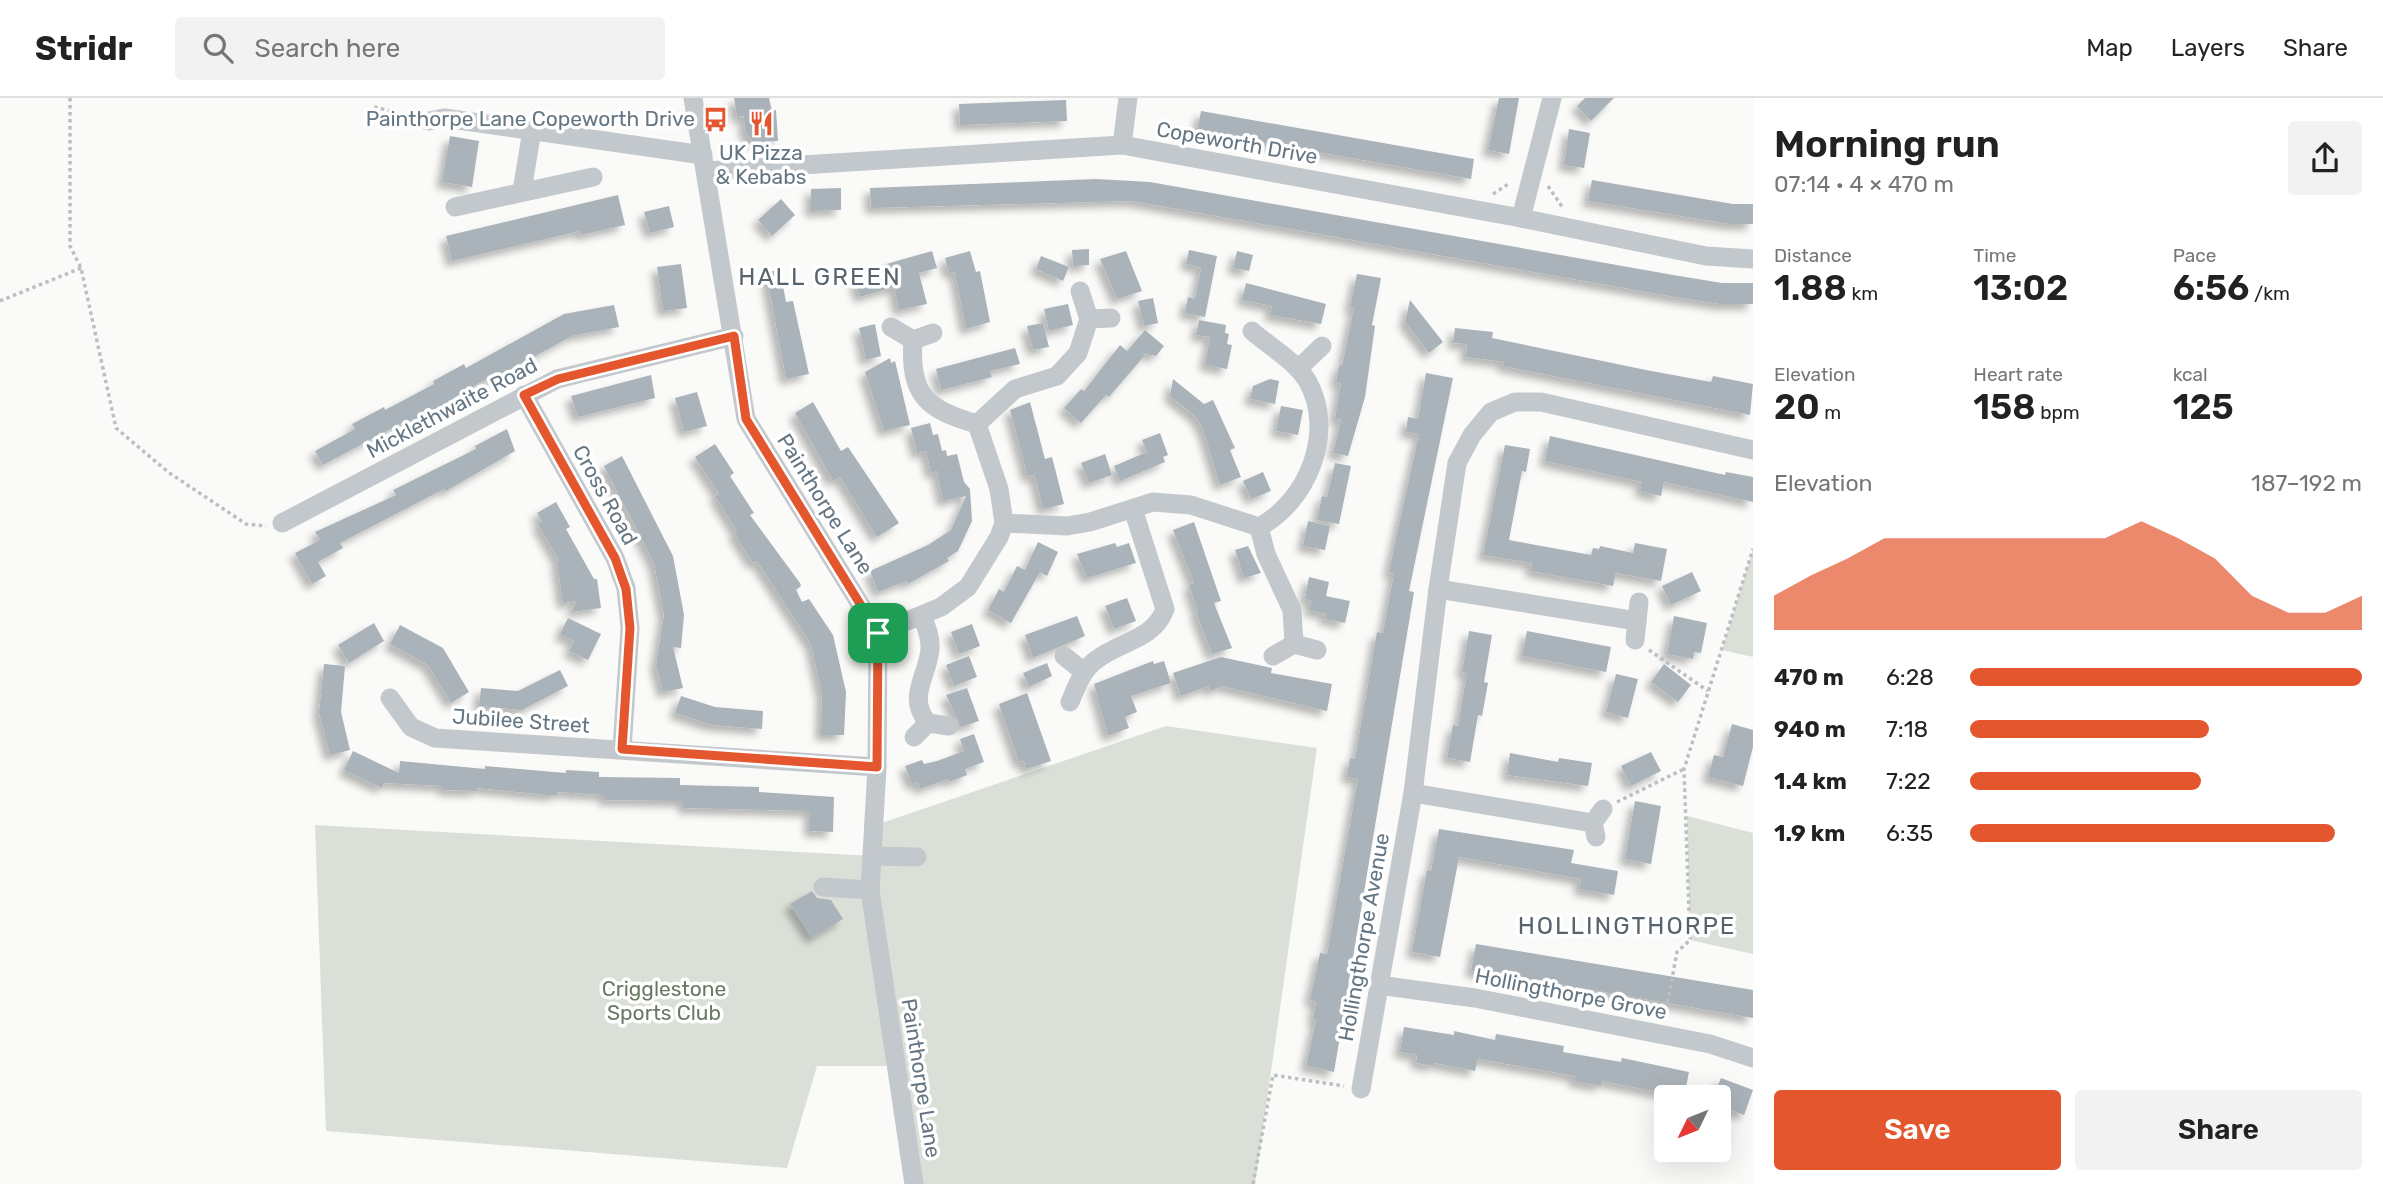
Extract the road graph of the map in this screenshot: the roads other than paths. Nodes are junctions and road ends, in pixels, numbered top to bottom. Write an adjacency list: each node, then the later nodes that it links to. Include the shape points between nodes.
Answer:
1 (693, 98): 7 (street, Painthorpe Lane)
2 (1128, 98): 6 (street)
3 (1552, 98): 11 (street)
4 (429, 121): 5 (street, Copeworth Drive, via 444,118)
5 (531, 130): 7 (street, Copeworth Drive); 9 (street)
6 (1122, 145): 7 (street, Copeworth Drive); 11 (street, Copeworth Drive)
7 (705, 163): 19 (street, Painthorpe Lane)
8 (593, 177): 9 (street)
9 (522, 191): 10 (street)
10 (455, 207)
11 (1521, 218): 12 (street, Copeworth Drive, via 1706,256)
12 (1753, 258)
13 (1080, 290): 15 (street)
14 (1111, 318): 15 (street)
15 (1089, 319): 24 (street, via 1078,354 1057,376 1015,389)
16 (891, 327): 20 (street)
17 (1252, 331): 22 (street)
18 (933, 332): 20 (street)
19 (734, 336): 23 (street, Micklethwaite Road, via 558,379); 33 (street, Painthorpe Lane, via 746,419)
20 (913, 340): 24 (street, via 914,370 926,400 937,411)
21 (1322, 346): 22 (street)
22 (1298, 369): 29 (street, via 1315,398 1315,454 1300,491)
23 (524, 395): 27 (street, Micklethwaite Road); 42 (street, Cross Road, via 615,558 626,589 630,628)
24 (977, 424): 28 (street, via 999,489)
25 (1753, 450): 30 (street, Hollingthorpe Avenue, via 1541,401 1515,402 1491,412 1457,463)
26 (1133, 509): 28 (street, via 1066,526); 29 (street, via 1153,502 1191,505); 38 (street, via 1165,608 1151,631 1109,651)
27 (282, 523)
28 (1004, 523): 31 (street, via 968,587)
29 (1259, 527): 34 (street, via 1266,554 1293,610)
30 (1438, 589): 32 (street); 44 (street, Hollingthorpe Avenue)
31 (922, 616): 33 (street); 41 (street, via 930,646 917,689 921,730)
32 (1637, 621)
33 (878, 633): 43 (street, Painthorpe Lane)
34 (1294, 644): 35 (street); 37 (street)
35 (1317, 650)
36 (1064, 656): 38 (street)
37 (1273, 656)
38 (1084, 672): 40 (street)
39 (390, 698): 42 (street, Jubilee Street, via 411,727 435,738)
40 (1070, 702)
41 (949, 726)
42 (622, 749): 43 (street, Jubilee Street)
43 (877, 767): 46 (street, Painthorpe Lane)
44 (1413, 793): 45 (street); 50 (street, Hollingthorpe Avenue)
45 (1597, 823)
46 (873, 856): 47 (street); 49 (street, Painthorpe Lane)
47 (917, 857)
48 (823, 887): 49 (street)
49 (870, 890): 53 (street, Painthorpe Lane)
50 (1378, 985): 51 (street, Hollingthorpe Grove, via 1475,998 1710,1044); 52 (street, Hollingthorpe Avenue)
51 (1753, 1058)
52 (1361, 1089)
53 (914, 1184)

